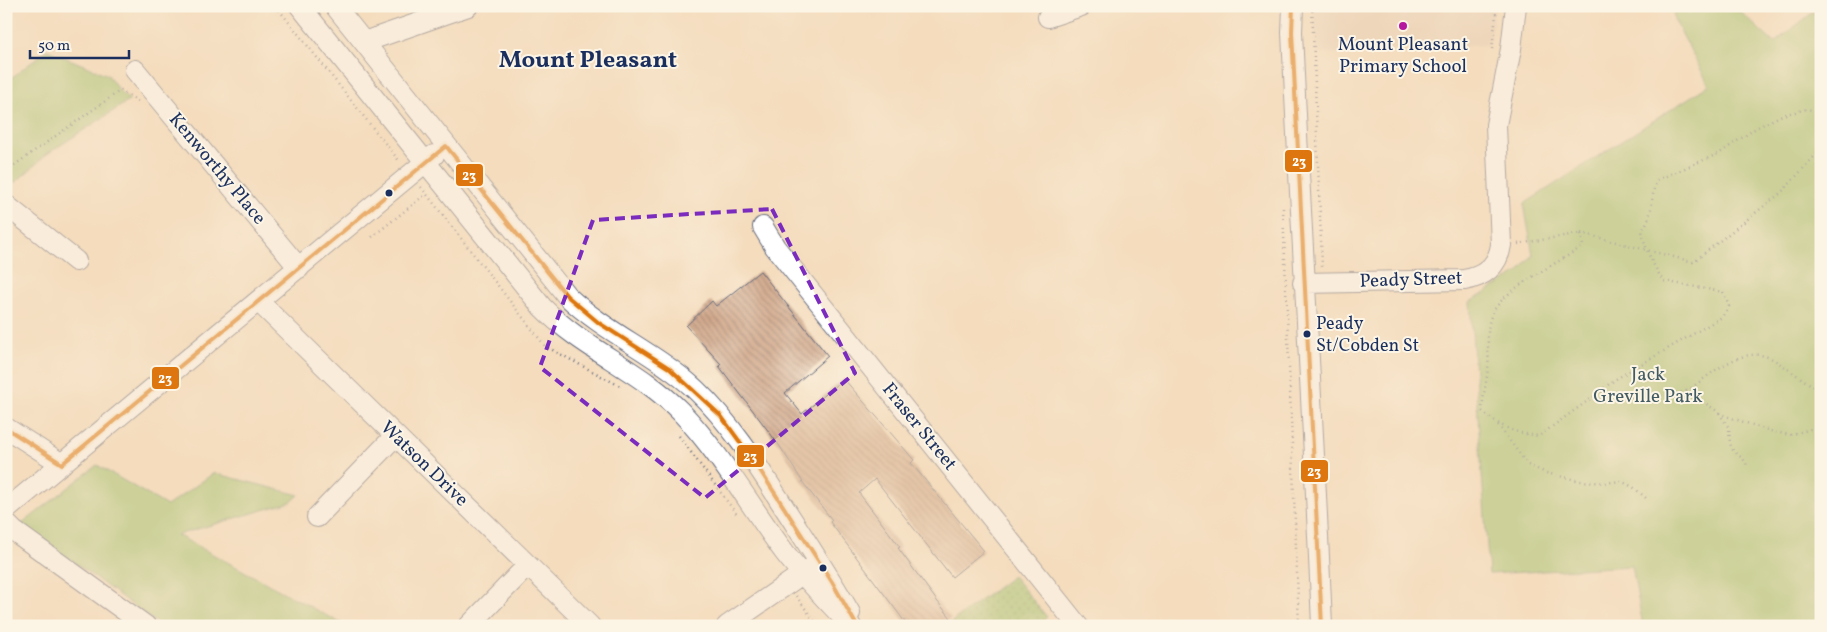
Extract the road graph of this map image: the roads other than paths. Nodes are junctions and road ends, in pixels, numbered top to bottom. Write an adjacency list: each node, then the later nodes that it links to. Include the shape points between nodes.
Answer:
1 (300, 6): 11 (street)
2 (335, 6): 8 (street)
3 (468, 6): 8 (street)
4 (1081, 6): 7 (street)
5 (1293, 6): 16 (street)
6 (1516, 6): 16 (street, Peady Street, via 1496,125 1501,245 1491,268 1471,279)
7 (1048, 17)
8 (364, 42): 10 (street)
9 (134, 70): 15 (street, Kenworthy Place)
10 (446, 146): 11 (street); 24 (street, via 567,296 599,324 669,368 708,402 748,452)
11 (418, 168): 15 (street); 26 (street, via 554,320 585,345 643,380 689,421)
12 (6, 205): 14 (street)
13 (763, 227): 33 (street, Fraser Street, via 775,247)
14 (76, 261)
15 (299, 268): 17 (street)
16 (1303, 283): 34 (street)
17 (258, 302): 19 (street, Watson Drive); 20 (street)
18 (6, 428): 20 (street)
19 (395, 436): 22 (street); 25 (street, Watson Drive)
20 (62, 464): 21 (street)
21 (6, 510)
22 (317, 517)
23 (6, 523): 27 (street)
24 (819, 562): 26 (street); 32 (street)
25 (528, 565): 28 (street); 29 (street, Watson Drive)
26 (794, 578): 30 (street); 31 (street)
27 (146, 626)
28 (469, 626)
29 (590, 626)
30 (727, 626)
31 (852, 626)
32 (857, 626)
33 (1078, 626)
34 (1322, 626)

